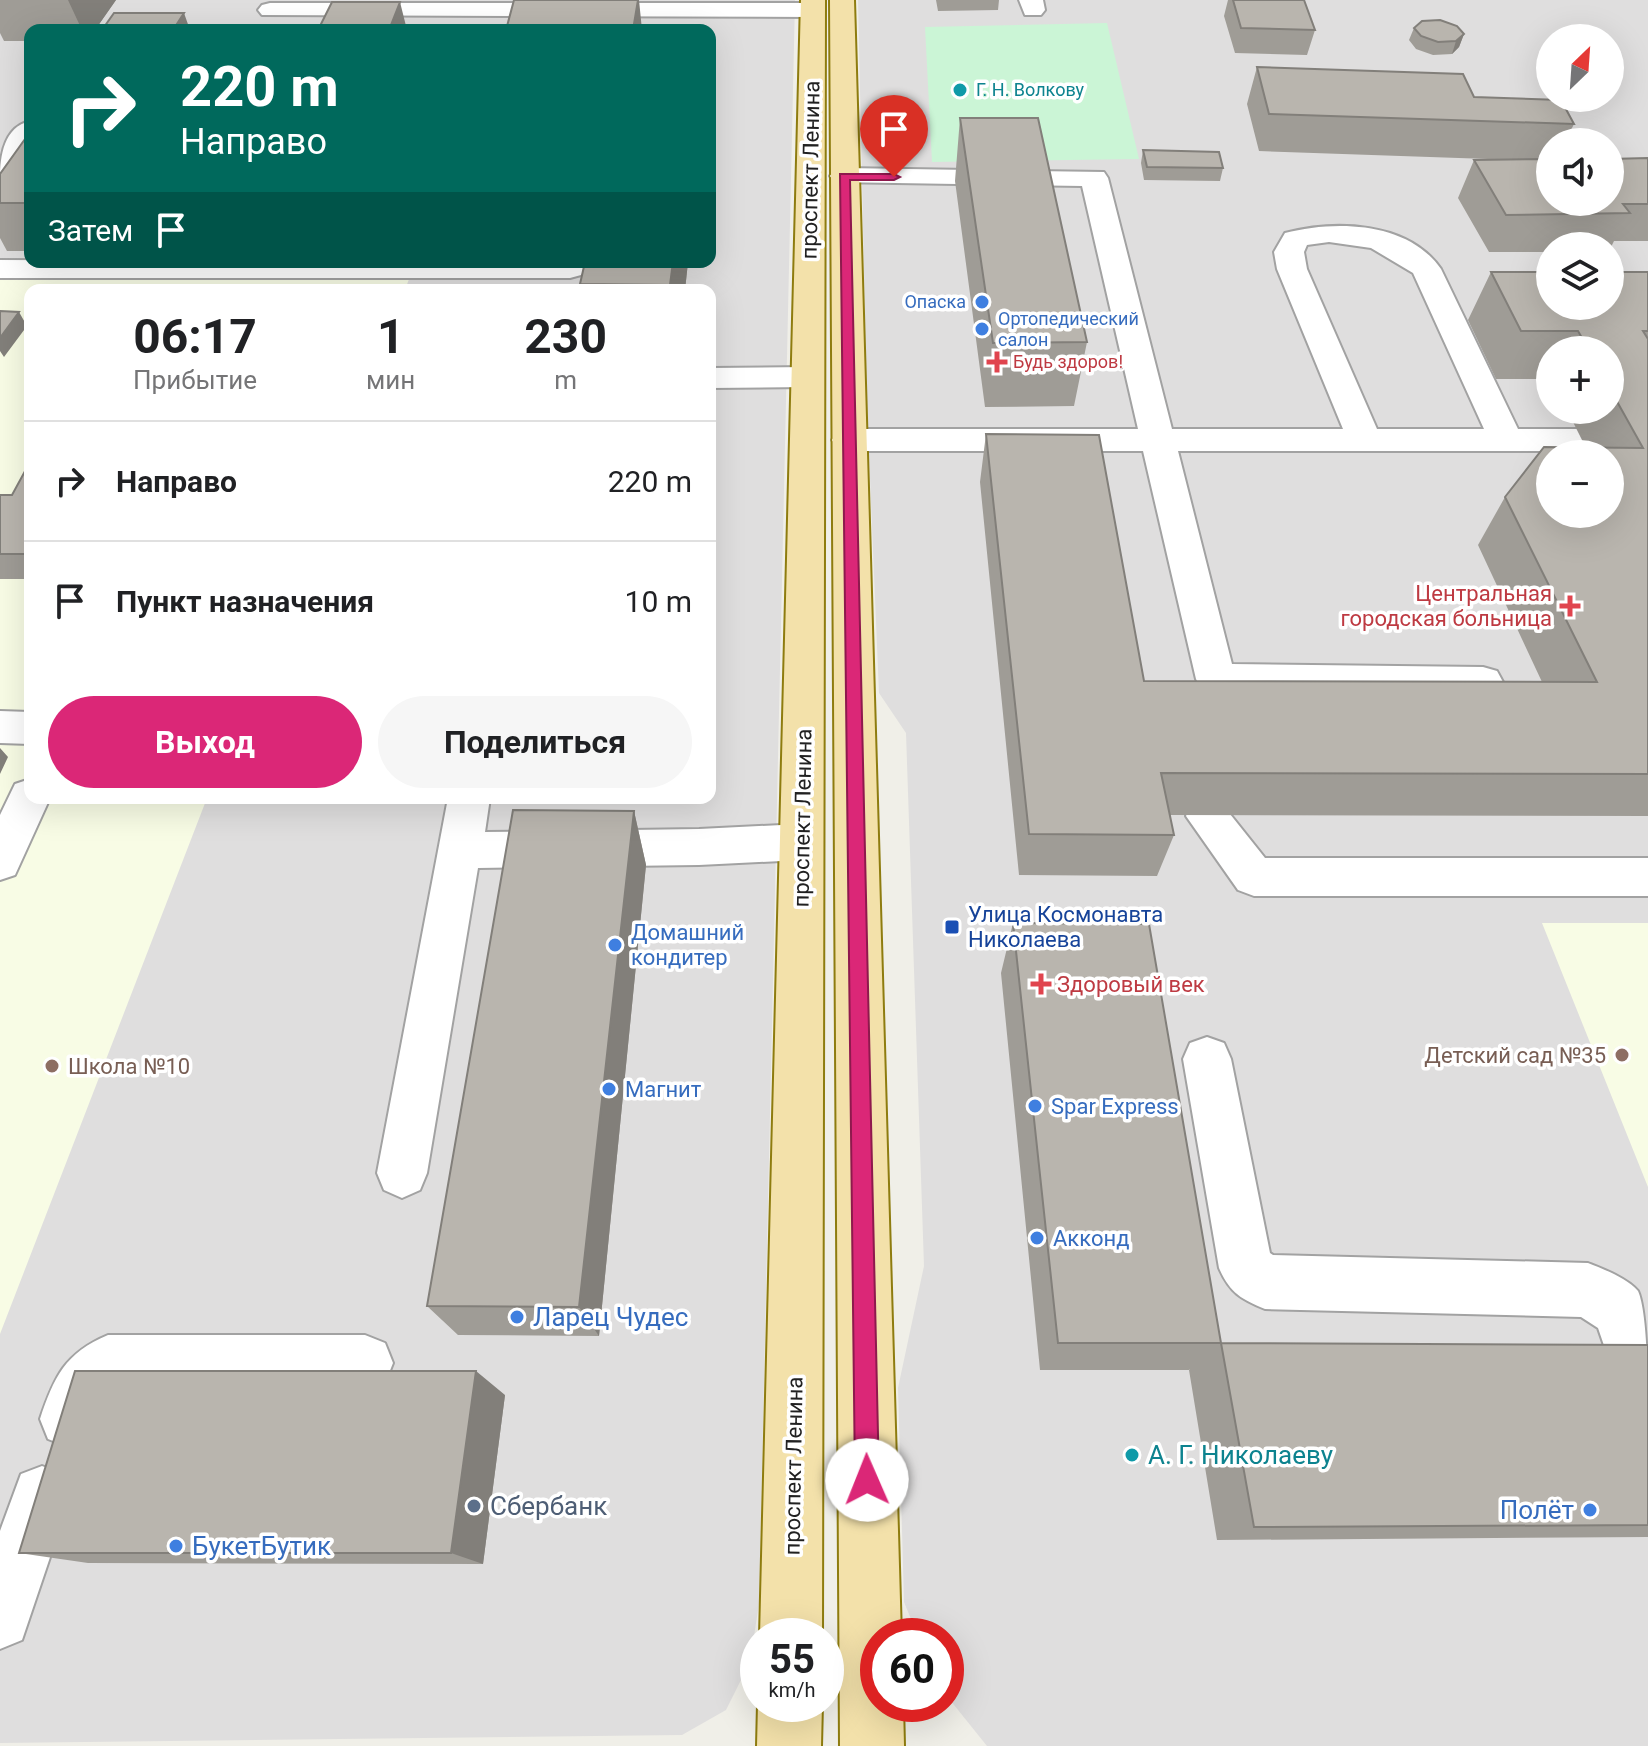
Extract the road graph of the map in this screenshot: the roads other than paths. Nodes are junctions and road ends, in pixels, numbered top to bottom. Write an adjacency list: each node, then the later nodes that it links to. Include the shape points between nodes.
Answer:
1 (842, 0): 7 (main road, проспект Ленина)
2 (813, 5): 4 (lane); 12 (main road, проспект Ленина)
3 (270, 10): 4 (lane)
4 (498, 13)
5 (24, 137): 6 (lane)
6 (0, 170)
7 (844, 176): 14 (main road, проспект Ленина); 15 (lane, via 1094,178)
8 (71, 268): 10 (lane)
9 (303, 268): 11 (lane)
10 (0, 269)
11 (570, 274)
12 (807, 377): 13 (lane); 27 (main road, проспект Ленина)
13 (716, 378)
14 (849, 440): 15 (lane); 39 (main road, проспект Ленина)
15 (1160, 440): 16 (lane); 19 (lane)
16 (1365, 440): 17 (lane); 17 (lane, via 1292,269 1289,252 1295,239 1315,233 1373,239 1409,253 1426,269 1458,304)
17 (1506, 440): 18 (lane)
18 (1536, 440)
19 (1216, 679): 20 (lane); 21 (lane)
20 (1483, 682)
21 (1198, 714)
22 (0, 727): 23 (lane)
23 (24, 728)
24 (26, 804): 29 (lane)
25 (468, 804): 28 (lane)
26 (1207, 816): 30 (lane, via 1254,877)
27 (801, 842): 28 (lane); 36 (main road, проспект Ленина)
28 (460, 850): 32 (lane)
29 (0, 862)
30 (1648, 877)
31 (1207, 1059): 34 (lane, via 1246,1268 1265,1282 1588,1290 1619,1310)
32 (402, 1173)
33 (365, 1363): 35 (lane, via 108,1363 77,1391)
34 (1648, 1395)
35 (0, 1618)
36 (791, 1618)
37 (790, 1722): 38 (main road)
38 (789, 1746)
39 (872, 1746)

